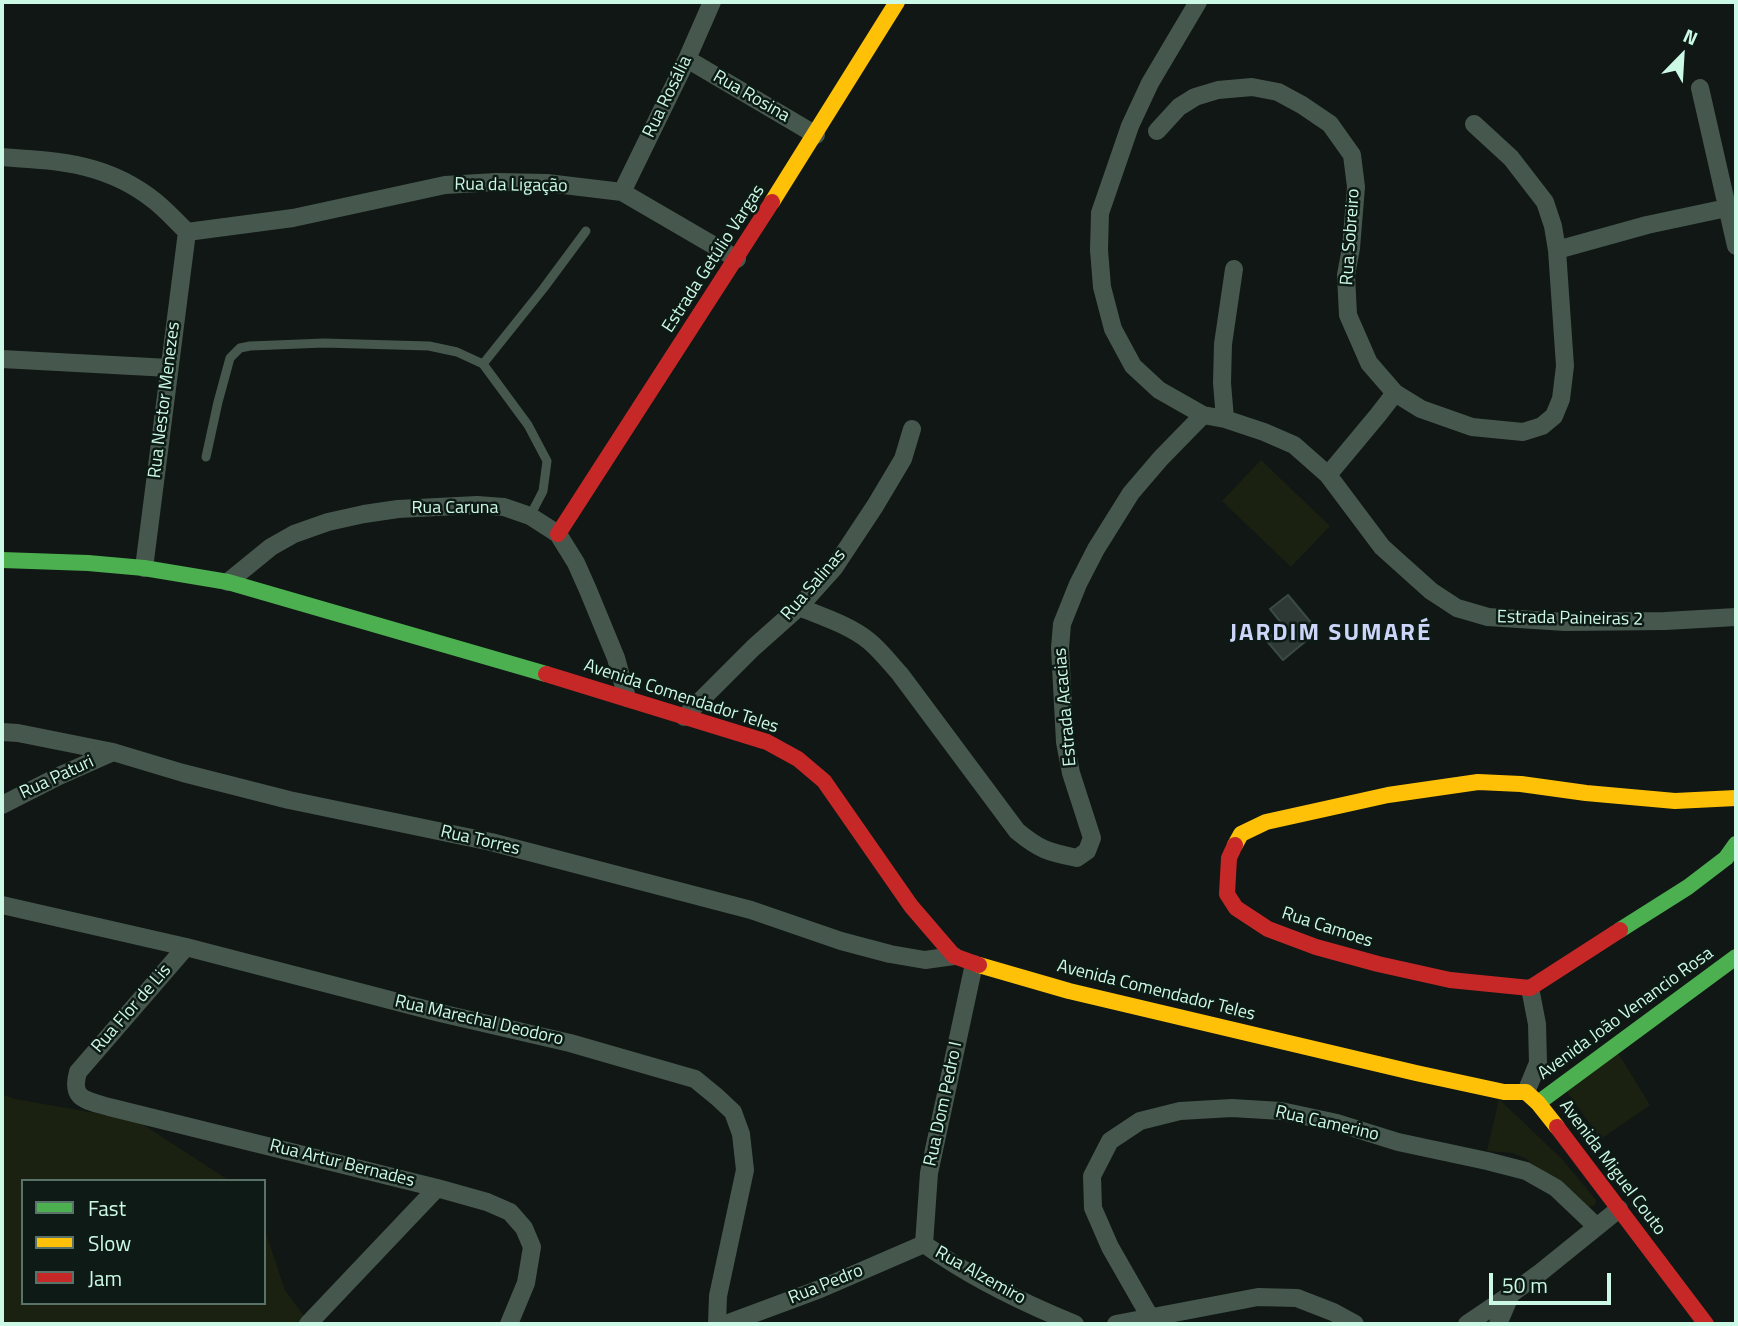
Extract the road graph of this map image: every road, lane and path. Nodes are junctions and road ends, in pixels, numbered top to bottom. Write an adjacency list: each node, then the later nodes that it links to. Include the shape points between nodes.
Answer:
1 (712, 2): 4 (street, Rua Rosália)
2 (897, 2): 8 (main road, Estrada Getúlio Vargas)
3 (1198, 2): 22 (street, Estrada Paineiras 2, via 1130,126 1100,213 1099,250 1113,330 1133,366 1159,390)
4 (687, 59): 8 (street, Rua Rosina); 10 (street, Rua Rosália)
5 (1700, 88): 11 (street)
6 (1474, 124): 15 (street, via 1511,158 1545,202)
7 (1157, 131): 21 (street, Rua Sobreiro, via 1195,97 1252,88 1278,92 1330,124 1352,155 1356,187 1346,275 1349,315 1369,363)
8 (816, 135): 16 (main road, Estrada Getúlio Vargas)
9 (2, 157): 13 (street, via 103,171 156,202)
10 (622, 192): 13 (street, Rua da Ligação, via 547,183 445,185 293,218); 16 (street, Rua da Ligação)
11 (1732, 207): 14 (street); 15 (street)
12 (586, 231): 19 (lane)
13 (187, 232): 20 (street, Rua Nestor Menezes)
14 (1736, 246)
15 (1557, 250): 21 (street, Rua Sobreiro, via 1565,366 1554,416 1523,432 1472,427 1421,409)
16 (737, 259): 28 (main road, Estrada Getúlio Vargas)
17 (1234, 269): 23 (street, via 1223,344)
18 (2, 359): 20 (street)
19 (483, 364): 25 (lane, via 429,346 324,343 240,348 230,358); 27 (lane, via 528,425 547,461 543,491)
20 (169, 368): 30 (street, Rua Nestor Menezes)
21 (1395, 393): 26 (street)
22 (1203, 415): 23 (street, Estrada Paineiras 2); 32 (street, Estrada Acacias, via 1131,492 1097,549 1062,624 1065,742 1092,838 1087,851 1077,858 1035,846 1017,831 900,674 868,641)
23 (1225, 419): 26 (street, Estrada Paineiras 2, via 1294,445)
24 (912, 429): 32 (street, Rua Salinas, via 903,459 875,506 834,568)
25 (206, 457)
26 (1328, 475): 33 (street, Estrada Paineiras 2, via 1382,547 1457,608 1488,617 1565,622)
27 (530, 516): 28 (street, Rua Caruna); 31 (street, Rua Caruna, via 504,507 477,505 364,514 294,534)
28 (558, 534): 34 (street, Rua Caruna, via 588,590)
29 (2, 561): 30 (main road, Avenida Comendador Teles)
30 (144, 568): 31 (main road, Avenida Comendador Teles)
31 (228, 582): 34 (main road, Avenida Comendador Teles)
32 (799, 607): 35 (street, Rua Salinas)
33 (1736, 617)
34 (627, 698): 35 (main road, Avenida Comendador Teles)
35 (684, 718): 43 (main road, Avenida Comendador Teles, via 767,742 798,758 824,781 911,906)
36 (2, 732): 37 (street, Rua Torres)
37 (113, 752): 39 (street, Rua Paturi); 43 (street, Rua Torres, via 289,800 491,842 751,910 890,954 925,960)
38 (1736, 798): 46 (main road, Rua Camoes, via 1675,800 1478,782 1388,795 1266,822 1241,834 1229,858 1227,894 1236,908 1268,929 1378,964 1450,980)
39 (2, 806)
40 (1736, 844): 46 (main road, via 1726,858 1688,887)
41 (2, 905): 42 (street, Rua Marechal Deodoro)
42 (186, 947): 47 (street, Rua Flor de Lis); 57 (street, Rua Marechal Deodoro, via 695,1079 733,1112 745,1170 718,1296)
43 (954, 956): 45 (main road, Avenida Comendador Teles)
44 (1736, 957): 48 (main road, Avenida João Venancio Rosa)
45 (974, 964): 48 (main road, Avenida Comendador Teles, via 1093,997); 52 (street, Rua Dom Pedro I, via 929,1173)
46 (1530, 988): 48 (street, via 1538,1063)
47 (78, 1072): 49 (street, Rua Artur Bernades, via 76,1092 109,1107)
48 (1532, 1097): 50 (main road, Avenida Miguel Couto)
49 (437, 1188): 55 (street); 56 (street, Rua Artur Bernades, via 510,1212 524,1228 532,1247 526,1283)
50 (1619, 1209): 51 (street); 64 (main road, Avenida Miguel Couto)
51 (1597, 1227): 53 (street); 54 (street, Rua Camerino, via 1556,1188 1526,1171 1281,1111 1180,1111 1140,1121 1110,1140 1092,1176 1093,1208)
52 (924, 1244): 58 (street, Rua Pedro); 59 (street, Rua Alzemiro, via 954,1266)
53 (1511, 1294): 62 (street); 63 (street)
54 (1150, 1317): 60 (street); 61 (street, via 1258,1297 1297,1298)
55 (308, 1324)
56 (509, 1324)
57 (717, 1324)
58 (726, 1324)
59 (1075, 1324)
60 (1116, 1324)
61 (1355, 1324)
62 (1467, 1324)
63 (1498, 1324)
64 (1705, 1324)

